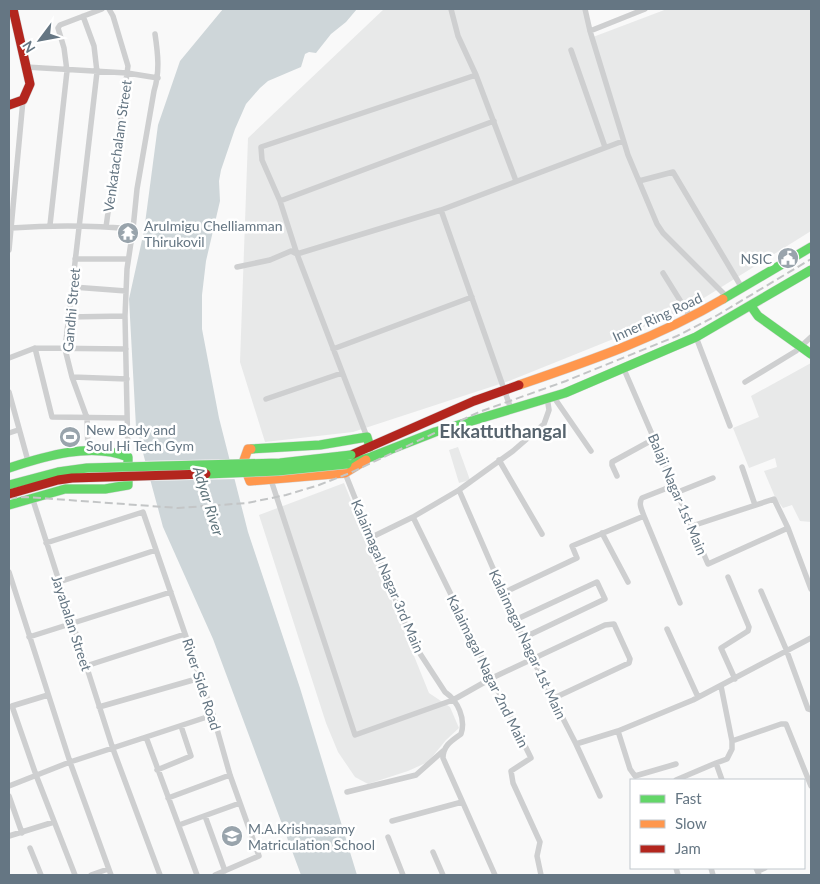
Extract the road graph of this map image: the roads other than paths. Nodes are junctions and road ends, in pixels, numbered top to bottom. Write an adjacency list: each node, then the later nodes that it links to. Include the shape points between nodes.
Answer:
1 (13, 9): 11 (main road)
2 (102, 9): 7 (street)
3 (109, 9): 14 (street, Venkatachalam Street, via 128,66)
4 (451, 9): 15 (street, via 458,36)
5 (586, 9): 8 (street)
6 (645, 9): 8 (street)
7 (83, 16): 12 (street, via 58,28); 13 (street, Gandhi Street, via 94,46)
8 (590, 31): 20 (street)
9 (154, 34): 16 (street)
10 (571, 50): 21 (street)
11 (26, 67): 12 (street); 17 (main road, via 30,84)
12 (67, 70): 13 (street); 28 (street)
13 (97, 72): 14 (street); 29 (street, Gandhi Street)
14 (127, 73): 16 (street); 30 (street, Venkatachalam Street)
15 (476, 75): 19 (street); 26 (street, via 261,147 262,160)
16 (158, 78): 32 (street, via 137,189)
17 (22, 100): 18 (main road); 22 (street)
18 (9, 104)
19 (494, 121): 24 (street); 26 (street)
20 (623, 140): 21 (street); 25 (street)
21 (605, 147): 24 (street)
22 (16, 162): 23 (street); 31 (street)
23 (9, 163)
24 (516, 180): 27 (street)
25 (639, 181): 42 (street, via 673,172); 45 (street, via 663,233)
26 (280, 201): 35 (street)
27 (441, 210): 35 (street); 44 (street)
28 (50, 225): 29 (street); 31 (street)
29 (78, 225): 30 (street); 36 (street, Gandhi Street)
30 (106, 227): 32 (street)
31 (11, 228): 34 (street)
32 (133, 229): 37 (street)
33 (811, 247): 42 (main road, Inner Ring Road)
34 (9, 250)
35 (298, 254): 38 (street, via 291,251 270,260); 56 (street)
36 (76, 258): 37 (street); 41 (street, Gandhi Street)
37 (128, 259): 43 (street)
38 (237, 267)
39 (811, 270): 46 (main road)
40 (663, 273): 49 (street)
41 (73, 287): 43 (street); 48 (street, Gandhi Street)
42 (742, 288): 45 (main road, Inner Ring Road)
43 (126, 291): 47 (street)
44 (472, 297): 56 (street); 64 (street)
45 (727, 297): 49 (main road, Inner Ring Road)
46 (751, 306): 50 (main road); 52 (main road, via 758,316)
47 (125, 316): 48 (street); 54 (street)
48 (68, 317): 55 (street, Gandhi Street)
49 (691, 318): 64 (main road, Inner Ring Road, via 617,351)
50 (696, 337): 59 (main road); 71 (street)
51 (811, 337): 52 (street)
52 (801, 347): 57 (main road); 63 (street)
53 (35, 348): 55 (street); 58 (street); 69 (street, via 52,417)
54 (126, 348): 55 (street); 62 (street)
55 (65, 349): 61 (street, Gandhi Street)
56 (334, 349): 60 (street)
57 (811, 354)
58 (9, 358)
59 (624, 367): 66 (main road, via 565,393); 75 (street, Balaji Nagar 1st Main)
60 (342, 373): 67 (street); 74 (street)
61 (72, 377): 62 (street); 69 (street, Gandhi Street)
62 (127, 379): 70 (street)
63 (745, 382)
64 (504, 390): 68 (street); 76 (main road, Inner Ring Road)
65 (9, 392): 72 (street)
66 (550, 396): 68 (main road); 78 (street); 80 (street, via 544,424)
67 (266, 399)
68 (511, 409): 84 (main road, via 434,432)
69 (87, 418): 70 (street); 77 (street, Gandhi Street)
70 (126, 418): 79 (street)
71 (730, 426)
72 (18, 430): 73 (street); 81 (street)
73 (9, 433)
74 (367, 437): 76 (main road); 87 (main road, via 320,445 248,449 243,463 250,481)
75 (654, 439): 85 (street, via 612,463); 89 (street, Balaji Nagar 1st Main)
76 (370, 447): 88 (main road, Inner Ring Road, bridge, via 351,454 280,463 87,468)
77 (88, 451): 79 (main road, via 114,451); 81 (main road)
78 (591, 451)
79 (128, 457): 93 (main road, via 128,485 65,489)
80 (499, 460): 90 (street); 101 (street)
81 (28, 461): 83 (main road)
82 (742, 467): 95 (street)
83 (9, 468)
84 (346, 468): 87 (main road); 92 (main road, bridge, via 72,478); 102 (street, Kalaimagal Nagar 3rd Main)
85 (617, 476)
86 (713, 478): 91 (street)
87 (271, 480): 131 (street, via 355,735)
88 (9, 485)
89 (675, 485): 91 (street, Balaji Nagar 1st Main); 96 (street, via 642,498 640,508)
90 (459, 490): 97 (street); 112 (street, Kalaimagal Nagar 1st Main)
91 (678, 492): 98 (street, Balaji Nagar 1st Main)
92 (9, 494)
93 (32, 497): 94 (main road); 103 (street, Jayabalan Street)
94 (9, 505)
95 (755, 505): 98 (street); 99 (street, via 774,499)
96 (644, 516): 100 (street); 113 (street)
97 (414, 517): 102 (street); 125 (street, Kalaimagal Nagar 2nd Main)
98 (692, 526): 99 (street, Balaji Nagar 1st Main, via 708,564)
99 (788, 528): 109 (street)
100 (602, 532): 108 (street); 112 (street, via 572,546 577,558)
101 (542, 534)
102 (372, 537): 131 (street, Kalaimagal Nagar 3rd Main, via 417,649 444,692)
103 (46, 543): 104 (street, River Side Road, via 143,512); 107 (street, Jayabalan Street)
104 (156, 550): 107 (street); 111 (street, River Side Road)
105 (9, 572): 118 (street)
106 (728, 577): 126 (street, via 749,627 748,631 721,648)
107 (59, 582): 115 (street, Jayabalan Street)
108 (628, 582)
109 (811, 589)
110 (761, 591): 121 (street)
111 (171, 592): 115 (street); 117 (street, River Side Road)
112 (503, 593): 114 (street, Kalaimagal Nagar 1st Main)
113 (680, 603)
114 (515, 620): 119 (street, Kalaimagal Nagar 1st Main); 119 (street, via 596,582 604,599)
115 (72, 625): 118 (street); 123 (street, Jayabalan Street)
116 (667, 629): 129 (street)
117 (185, 634): 123 (street); 124 (street, River Side Road)
118 (29, 637): 128 (street)
119 (524, 638): 122 (street, Kalaimagal Nagar 1st Main)
120 (811, 638): 121 (street)
121 (786, 649): 126 (street); 133 (street)
122 (532, 658): 125 (street); 130 (street, Kalaimagal Nagar 1st Main); 130 (street, via 614,624 629,663)
123 (86, 666): 132 (street, Jayabalan Street)
124 (200, 678): 132 (street); 134 (street, River Side Road)
125 (492, 678): 131 (street); 179 (street, Kalaimagal Nagar 2nd Main, via 531,758 511,771 513,783 540,842 537,856)
126 (735, 679): 127 (street)
127 (721, 686): 129 (street); 138 (street)
128 (48, 695): 142 (street); 146 (street, via 12,706)
129 (698, 697): 136 (street)
130 (552, 698): 139 (street, Kalaimagal Nagar 1st Main)
131 (454, 700): 141 (street, via 463,728)
132 (99, 707): 140 (street, Jayabalan Street)
133 (811, 710)
134 (213, 714): 135 (street); 147 (street, River Side Road)
135 (181, 726): 137 (street); 145 (street, via 192,756)
136 (618, 731): 139 (street); 144 (street, via 634,776)
137 (146, 737): 140 (street); 145 (street)
138 (732, 741): 143 (street, via 727,759); 151 (street, via 786,724)
139 (576, 744): 154 (street, Kalaimagal Nagar 1st Main)
140 (113, 749): 142 (street); 173 (street, Jayabalan Street)
141 (443, 751): 152 (street, via 416,775); 156 (street)
142 (70, 762): 146 (street); 167 (street)
143 (716, 763): 148 (street); 149 (street)
144 (676, 764)
145 (157, 770): 155 (street)
146 (36, 775): 150 (street); 160 (street)
147 (230, 775): 155 (street); 157 (street, River Side Road)
148 (680, 779)
149 (722, 779)
150 (9, 786)
151 (811, 786)
152 (347, 792)
153 (9, 796): 162 (street)
154 (600, 796)
155 (168, 798): 161 (street)
156 (462, 802): 159 (street); 178 (street)
157 (240, 803): 158 (street); 168 (street, River Side Road, via 259,856)
158 (205, 816): 161 (street); 168 (street)
159 (392, 821)
160 (54, 822): 162 (street); 170 (street)
161 (179, 825): 174 (street)
162 (22, 833): 163 (street)
163 (9, 836)
164 (388, 837): 176 (street)
165 (30, 848): 169 (street)
166 (433, 852): 177 (street)
167 (108, 869): 171 (street); 172 (street)
168 (223, 873): 175 (street)
169 (41, 875)
170 (75, 875)
171 (91, 875)
172 (111, 875)
173 (160, 875)
174 (197, 875)
175 (215, 875)
176 (404, 875)
177 (443, 875)
178 (495, 875)
179 (542, 875)

